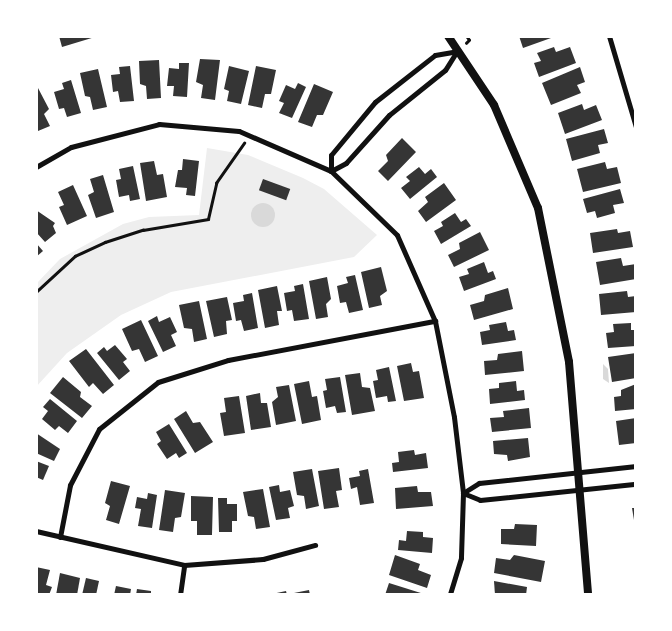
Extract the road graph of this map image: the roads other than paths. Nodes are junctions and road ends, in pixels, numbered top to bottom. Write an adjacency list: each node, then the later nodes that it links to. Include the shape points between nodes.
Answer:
1 (448, 36): 3 (street)
2 (609, 36): 4 (street)
3 (457, 51): 6 (street, via 445,70 389,115 346,163); 6 (street, via 435,55 374,102 331,155); 9 (street, via 494,105 538,208 569,362)
4 (636, 127)
5 (36, 167): 6 (street, via 70,147 159,124 239,131)
6 (331, 171): 7 (street, via 397,235)
7 (435, 320): 12 (street, via 454,417); 14 (street, via 228,360 158,382 99,429 70,485)
8 (636, 466): 9 (street)
9 (576, 472): 11 (street); 12 (street, via 479,483)
10 (636, 484): 11 (street)
11 (578, 491): 12 (street, via 480,500); 19 (street)
12 (463, 493): 18 (street, via 461,558)
13 (36, 531): 14 (street)
14 (60, 537): 16 (street)
15 (315, 545): 16 (street, via 264,559)
16 (184, 564): 17 (street)
17 (180, 595)
18 (450, 595)
19 (588, 595)

